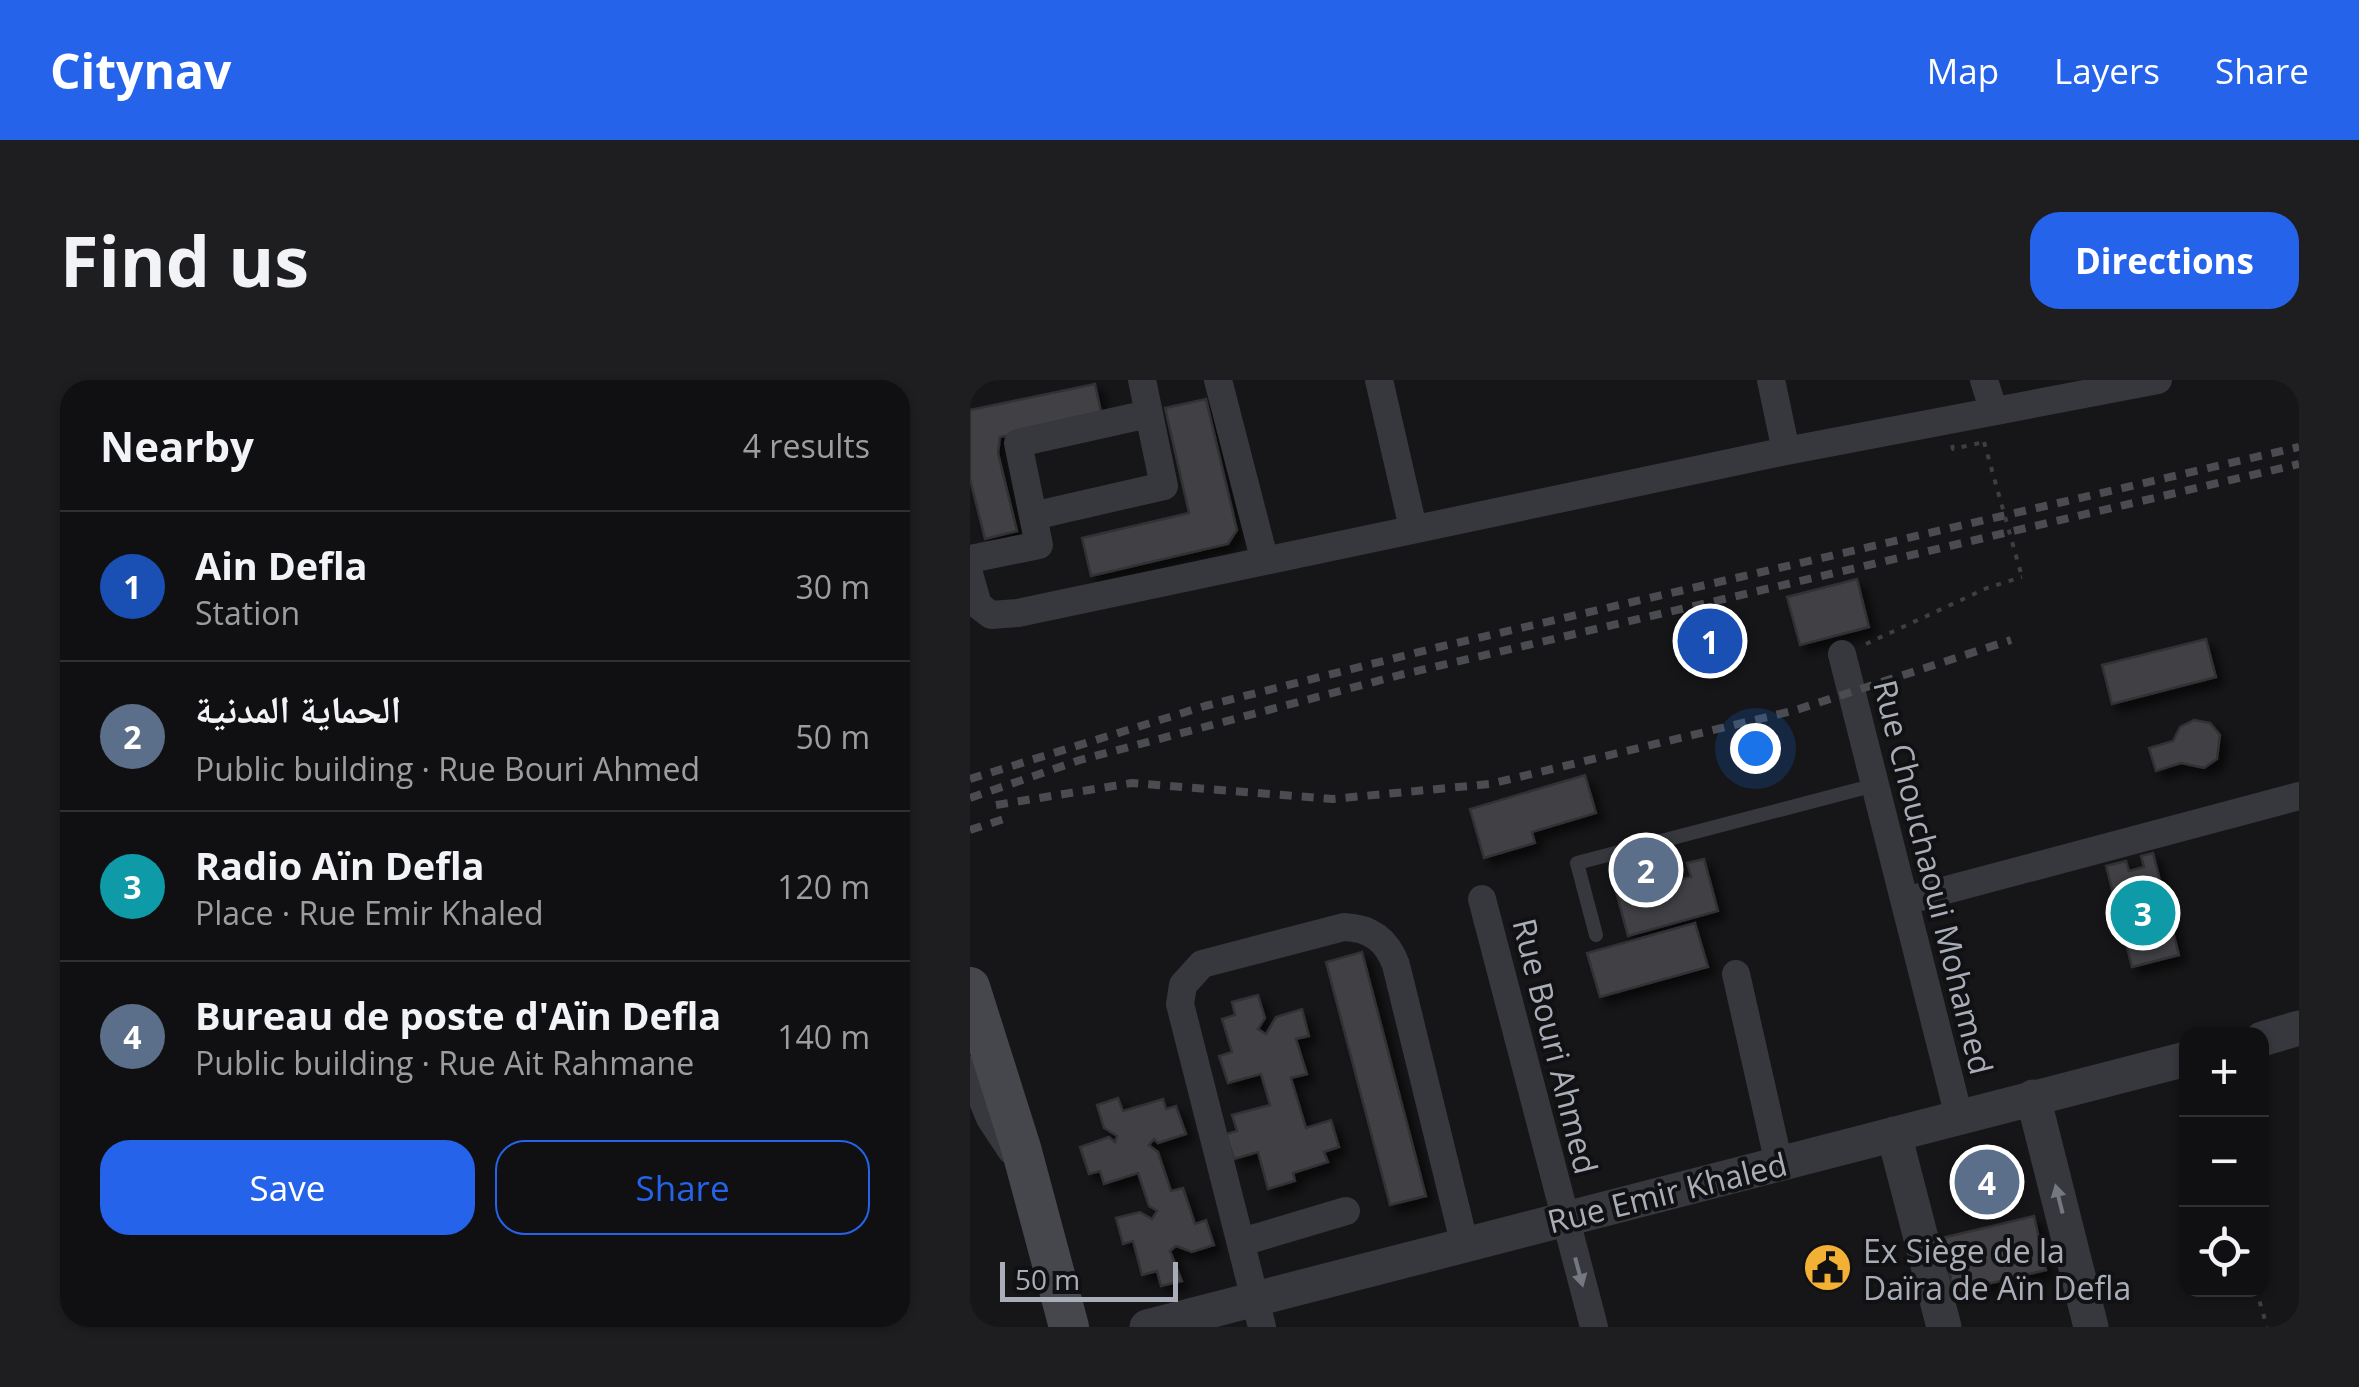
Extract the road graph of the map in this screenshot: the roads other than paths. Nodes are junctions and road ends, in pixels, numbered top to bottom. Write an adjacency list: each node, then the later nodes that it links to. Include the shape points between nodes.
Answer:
1 (1142, 380): 8 (street)
2 (1218, 380): 12 (street)
3 (1379, 380): 11 (street)
4 (1771, 380): 9 (street)
5 (1984, 380): 7 (street)
6 (2152, 380): 7 (street)
7 (1992, 410): 9 (street)
8 (1148, 414): 10 (street, via 1018,443); 10 (street, via 1164,486)
9 (1786, 451): 11 (street)
10 (1033, 516): 13 (street, via 1039,545)
11 (1413, 528): 12 (street)
12 (1264, 558): 14 (street, via 991,615 978,605)
13 (970, 559)
14 (970, 577)
15 (1842, 654): 16 (street, Rue Chouchaoui Mohamed)
16 (1876, 786): 19 (street, Rue Chouchaoui Mohamed); 20 (lane, via 1577,863)
17 (2299, 796): 19 (street)
18 (1482, 899): 33 (street, Rue Bouri Ahmed)
19 (1905, 900): 28 (street, Rue Chouchaoui Mohamed)
20 (1596, 935)
21 (1736, 974): 30 (street)
22 (970, 986): 31 (main road)
23 (2299, 1028): 24 (street)
24 (2269, 1036)
25 (2179, 1061): 27 (street, Rue Emir Khaled)
26 (970, 1070): 31 (street, via 990,1118)
27 (2033, 1097): 28 (street, Rue Emir Khaled); 41 (street, one-way to 27)
28 (1960, 1117): 29 (street, Rue Emir Khaled)
29 (1894, 1134): 30 (street, Rue Emir Khaled); 40 (street)
30 (1779, 1164): 33 (street, Rue Emir Khaled)
31 (1030, 1181): 37 (main road)
32 (1346, 1211): 34 (street)
33 (1564, 1217): 35 (street, Rue Emir Khaled); 39 (street, Rue Bouri Ahmed, one-way to 39)
34 (1242, 1242): 35 (street, via 1180,1004 1183,985 1202,964 1344,926 1383,940 1396,965); 36 (street)
35 (1464, 1242): 36 (street, Rue Emir Khaled)
36 (1258, 1313): 38 (street, Rue Emir Khaled)
37 (1069, 1327)
38 (1147, 1327)
39 (1594, 1327)
40 (1944, 1327)
41 (2091, 1327)

